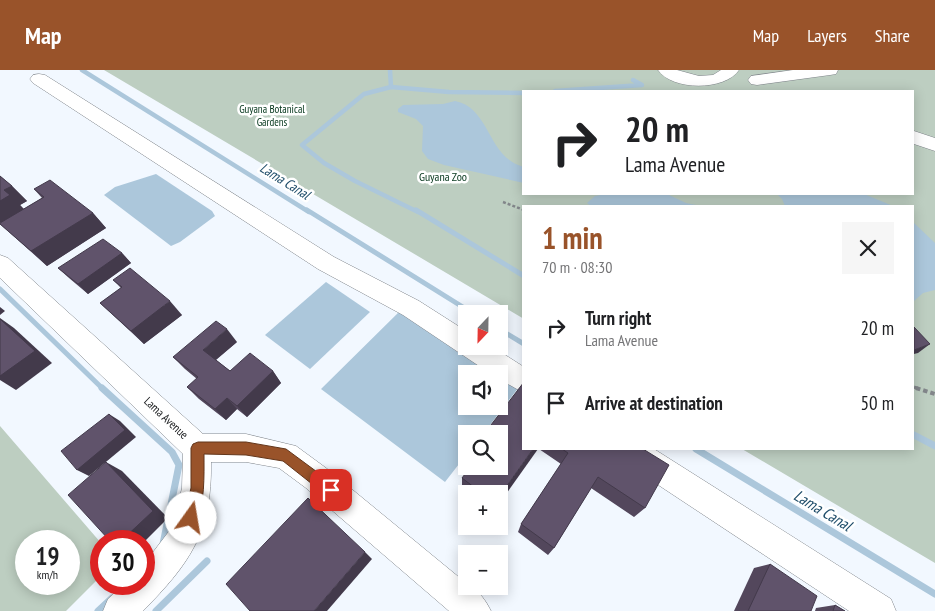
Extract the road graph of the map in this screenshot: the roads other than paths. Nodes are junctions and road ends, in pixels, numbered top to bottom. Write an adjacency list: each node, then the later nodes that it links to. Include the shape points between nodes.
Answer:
1 (666, 70): 2 (street, via 692,80 715,80)
2 (731, 71): 5 (street)
3 (830, 75): 5 (street)
4 (39, 79): 10 (street, via 326,263 412,308)
5 (757, 80): 6 (street)
6 (782, 90)
7 (914, 137): 8 (street)
8 (935, 145)
9 (0, 264): 13 (street, Lama Avenue)
10 (458, 339)
11 (484, 355): 12 (street)
12 (522, 380)
13 (198, 448): 15 (street, via 198,488 187,533 155,576); 16 (street, Lama Avenue, via 246,448 286,456)
14 (631, 450): 17 (street)
15 (120, 611)
16 (474, 611)
17 (879, 611)

